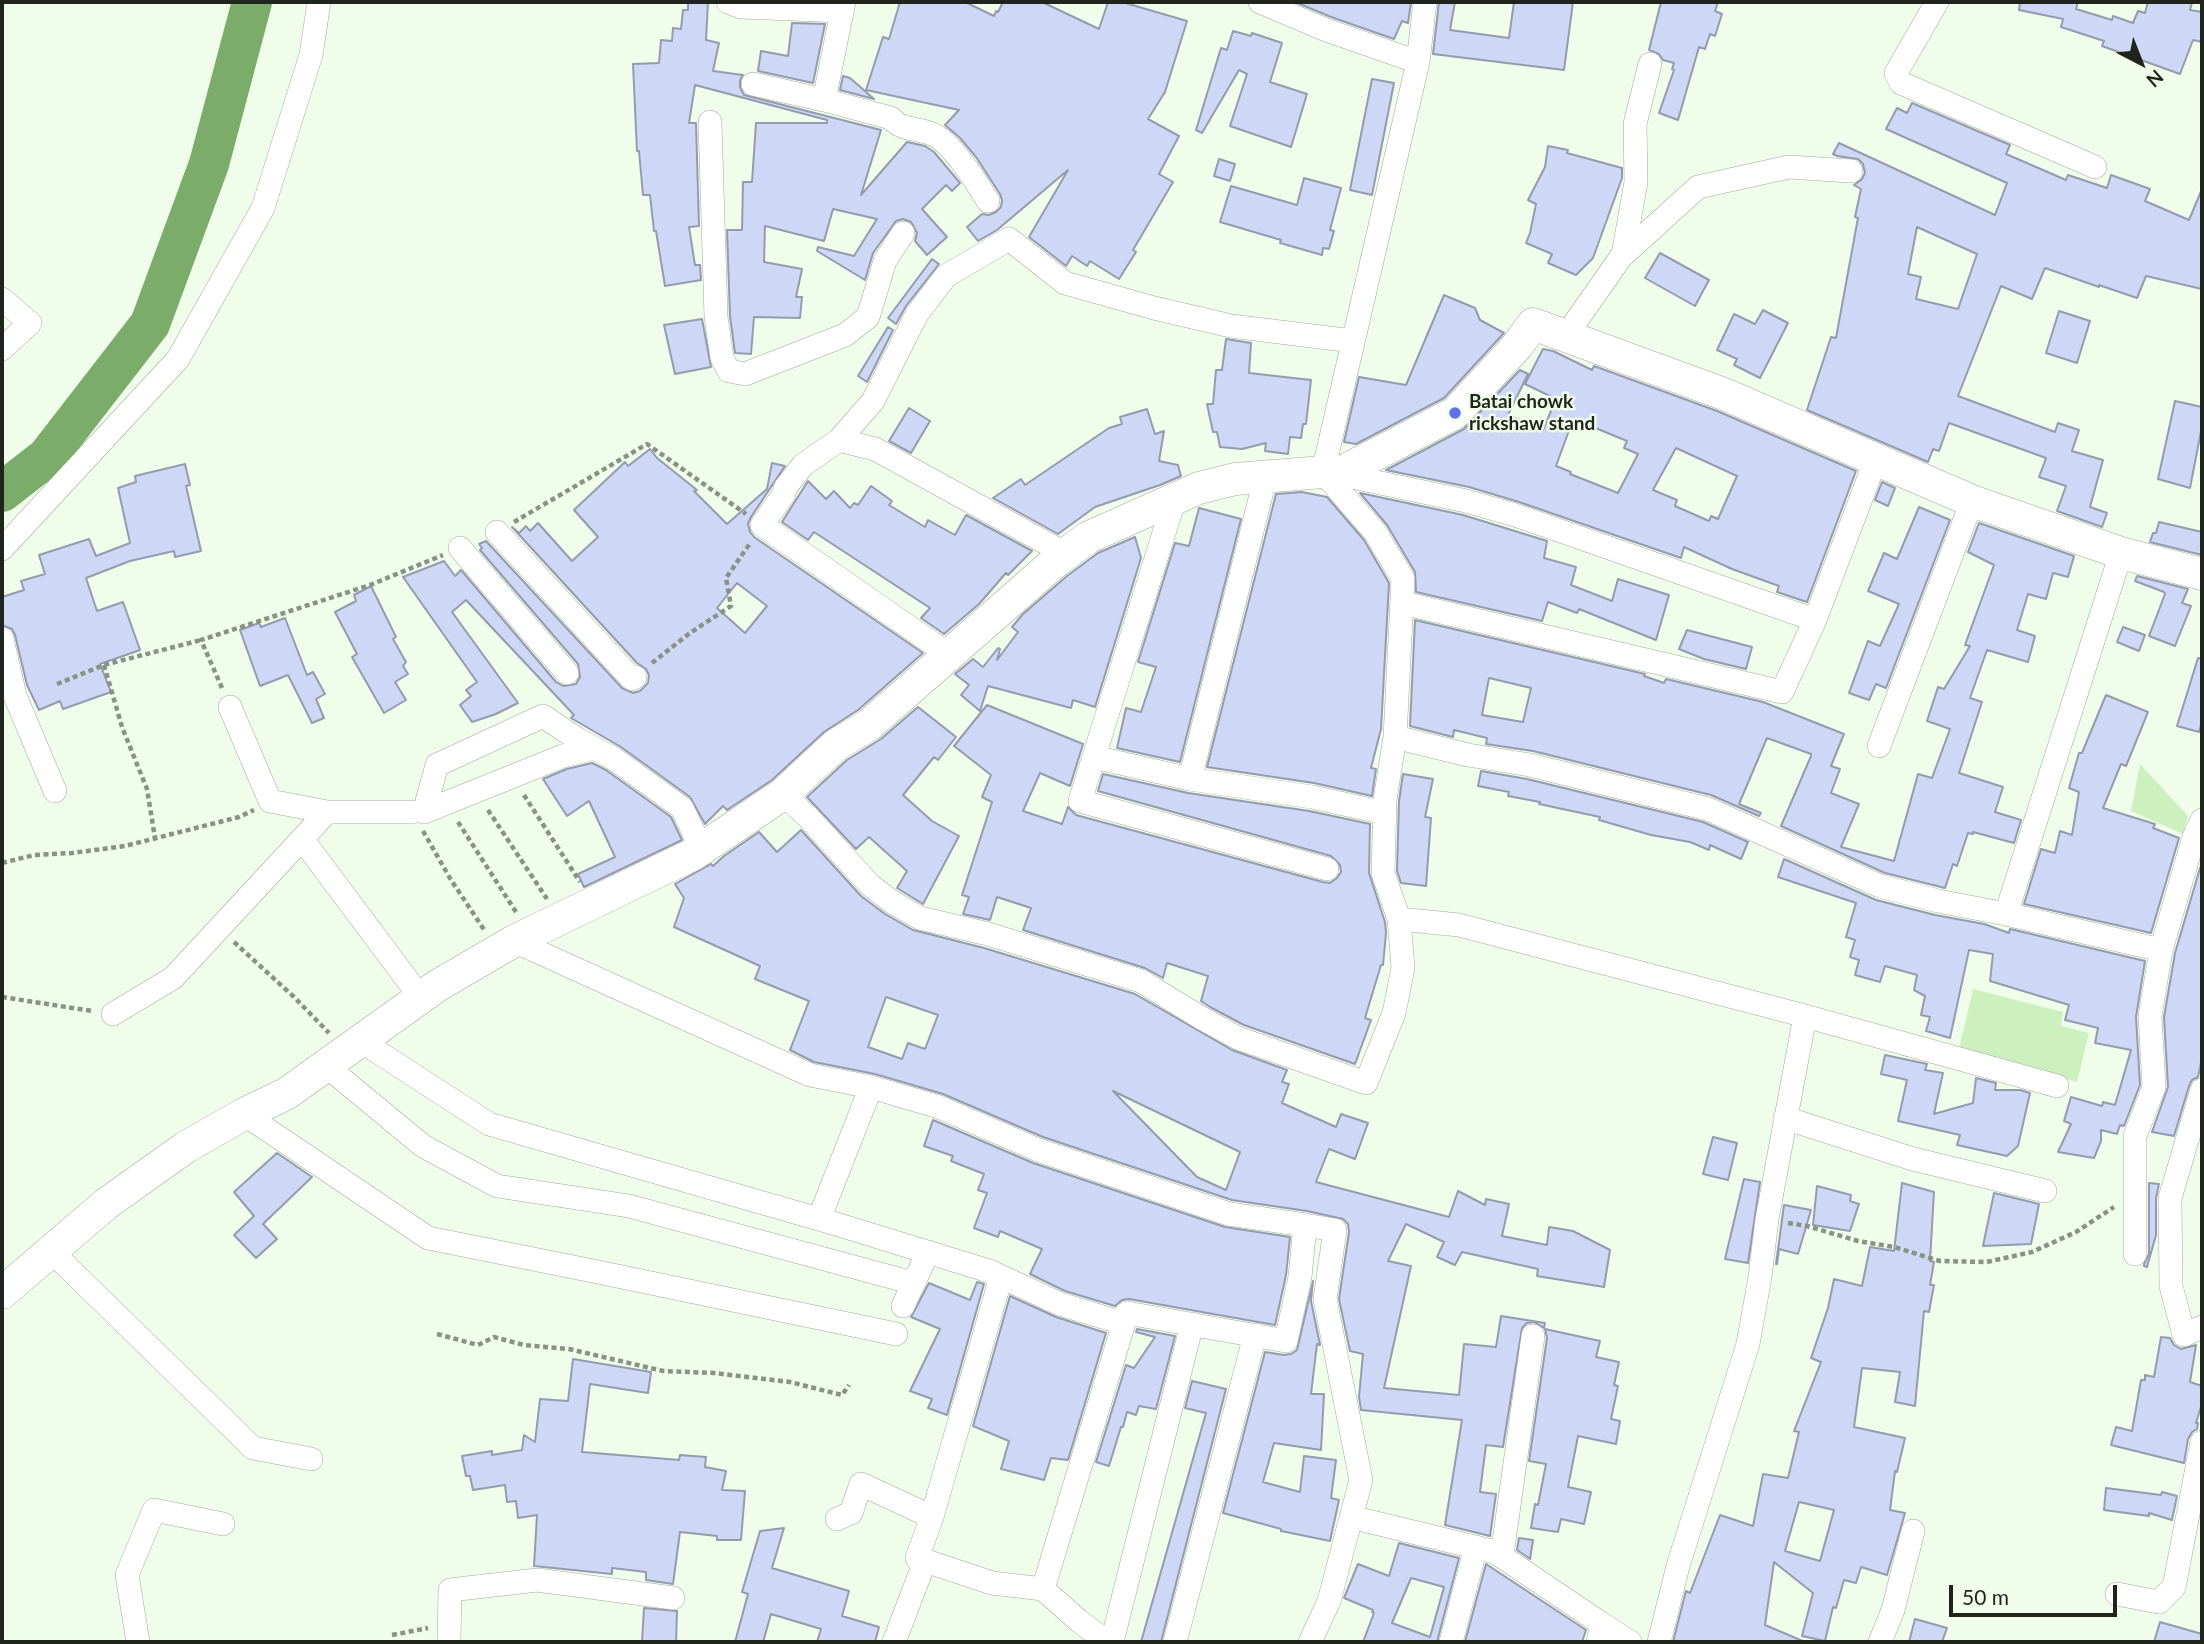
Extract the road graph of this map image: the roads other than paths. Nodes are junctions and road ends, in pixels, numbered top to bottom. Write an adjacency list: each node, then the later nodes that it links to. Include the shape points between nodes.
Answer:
1 (319, 2): 29 (street, via 311,55 263,208 178,359)
2 (728, 2): 6 (street, via 741,7)
3 (1260, 2): 7 (street)
4 (1425, 2): 7 (street)
5 (1937, 2): 12 (street, via 1896,73 1901,83)
6 (843, 6): 10 (street)
7 (1418, 62): 19 (street)
8 (1650, 64): 16 (street, via 1635,124 1636,182)
9 (753, 85): 10 (street)
10 (824, 100): 14 (street, via 936,135 951,147)
11 (710, 122): 15 (street, via 716,317 722,358 729,371 745,374 845,335 868,317 886,261)
12 (2095, 167)
13 (1851, 171): 16 (street, via 1789,167 1698,187)
14 (988, 201)
15 (903, 233)
16 (1623, 254): 18 (street)
17 (2, 299): 20 (street, via 30,323)
18 (1565, 337): 22 (main road, via 1724,394); 23 (main road, via 1533,324 1455,413)
19 (1353, 341): 21 (street, via 1231,326 1065,283 1009,239 946,276 917,314 873,401); 23 (street)
20 (2, 349)
21 (839, 440): 31 (street, via 875,449); 36 (street, via 803,465 762,525)
22 (1876, 460): 26 (main road); 34 (street)
23 (1330, 473): 24 (main road); 33 (street, via 1404,579); 34 (street, via 1515,515)
24 (1266, 475): 25 (main road, via 1199,488); 44 (street)
25 (1174, 501): 31 (main road, via 1089,537); 43 (street)
26 (1972, 501): 30 (main road); 41 (street)
27 (497, 532): 38 (street, via 632,679)
28 (460, 548): 37 (street)
29 (2, 549)
30 (2121, 553): 32 (main road); 54 (street)
31 (1066, 554): 36 (main road)
32 (2202, 574)
33 (1403, 603): 34 (street, via 1782,692); 40 (street)
34 (1815, 620)
35 (2, 639): 45 (street, via 15,696)
36 (951, 656): 46 (main road, via 869,725 836,745)
37 (567, 673)
38 (635, 677)
39 (230, 707): 47 (street, via 270,802)
40 (1395, 737): 49 (street); 54 (street, via 1709,809 1880,886)
41 (1878, 746)
42 (594, 748): 42 (street, via 563,756 424,812 437,765 543,716); 52 (street, via 682,808)
43 (1094, 757): 44 (street); 53 (street, via 1080,801)
44 (1190, 779): 49 (street)
45 (55, 792)
46 (783, 794): 52 (main road); 55 (street, via 870,885 920,918 1141,981 1238,1038 1366,1083 1394,1013 1402,968)
47 (327, 812): 48 (street); 51 (street)
48 (412, 812)
49 (1385, 813): 55 (street, via 1383,873)
50 (2202, 820): 57 (street)
51 (302, 839): 58 (street); 59 (street, via 173,978)
52 (702, 850): 56 (main road)
53 (1327, 869)
54 (2006, 914): 57 (street)
55 (1399, 919): 60 (street, via 1458,925)
56 (514, 942): 58 (main road); 63 (street, via 810,1075)
57 (2161, 950): 72 (street, via 2150,1016 2154,1087 2135,1136)
58 (421, 998): 61 (main road)
59 (113, 1014)
60 (1805, 1016): 62 (street); 66 (street)
61 (344, 1053): 65 (main road, via 286,1094); 68 (street, via 489,1124); 74 (street, via 423,1146 497,1186 629,1206)
62 (2057, 1086)
63 (871, 1087): 68 (street); 69 (street, via 939,1107 1038,1150 1229,1214)
64 (2202, 1090): 79 (street, via 2170,1199 2171,1286 2184,1335)
65 (244, 1114): 70 (main road, via 186,1147 106,1204); 80 (street, via 428,1238)
66 (1785, 1118): 67 (street, via 1913,1160); 105 (street, via 1748,1345)
67 (2045, 1191)
68 (819, 1219): 71 (street)
69 (1305, 1224): 81 (street, via 1300,1277 1286,1340); 86 (street, via 1335,1230 1325,1299 1361,1480)
70 (52, 1252): 75 (main road); 84 (street, via 253,1448)
71 (928, 1252): 73 (street); 74 (street)
72 (2135, 1254)
73 (1001, 1277): 77 (street, via 1060,1304 1119,1322); 85 (street)
74 (914, 1283): 76 (street)
75 (2, 1293)
76 (903, 1306)
77 (1127, 1313): 78 (street); 93 (street)
78 (1192, 1324): 81 (street); 100 (street)
79 (2202, 1327)
80 (895, 1335)
81 (1255, 1335): 101 (street)
82 (1533, 1336): 91 (street)
83 (2202, 1442): 94 (street, via 2174,1587 2159,1602)
84 (311, 1459)
85 (932, 1517): 87 (street, via 861,1484 851,1513); 92 (street, via 917,1558)
86 (1351, 1517): 90 (street); 102 (street, via 1329,1601)
87 (837, 1519)
88 (223, 1524): 98 (street, via 153,1510 127,1575)
89 (1913, 1531): 106 (street)
90 (1476, 1547): 91 (street); 103 (street)
91 (1502, 1555): 97 (street)
92 (925, 1561): 93 (street, via 992,1583); 99 (street)
93 (1043, 1589): 100 (street)
94 (2117, 1594)
95 (673, 1598): 96 (street, via 537,1580 450,1590)
96 (449, 1633)
97 (1600, 1633): 104 (street)
98 (138, 1642)
99 (894, 1642)
100 (1110, 1642)
101 (1175, 1642)
102 (1310, 1642)
103 (1451, 1642)
104 (1630, 1642)
105 (1659, 1642)
106 (1880, 1642)

